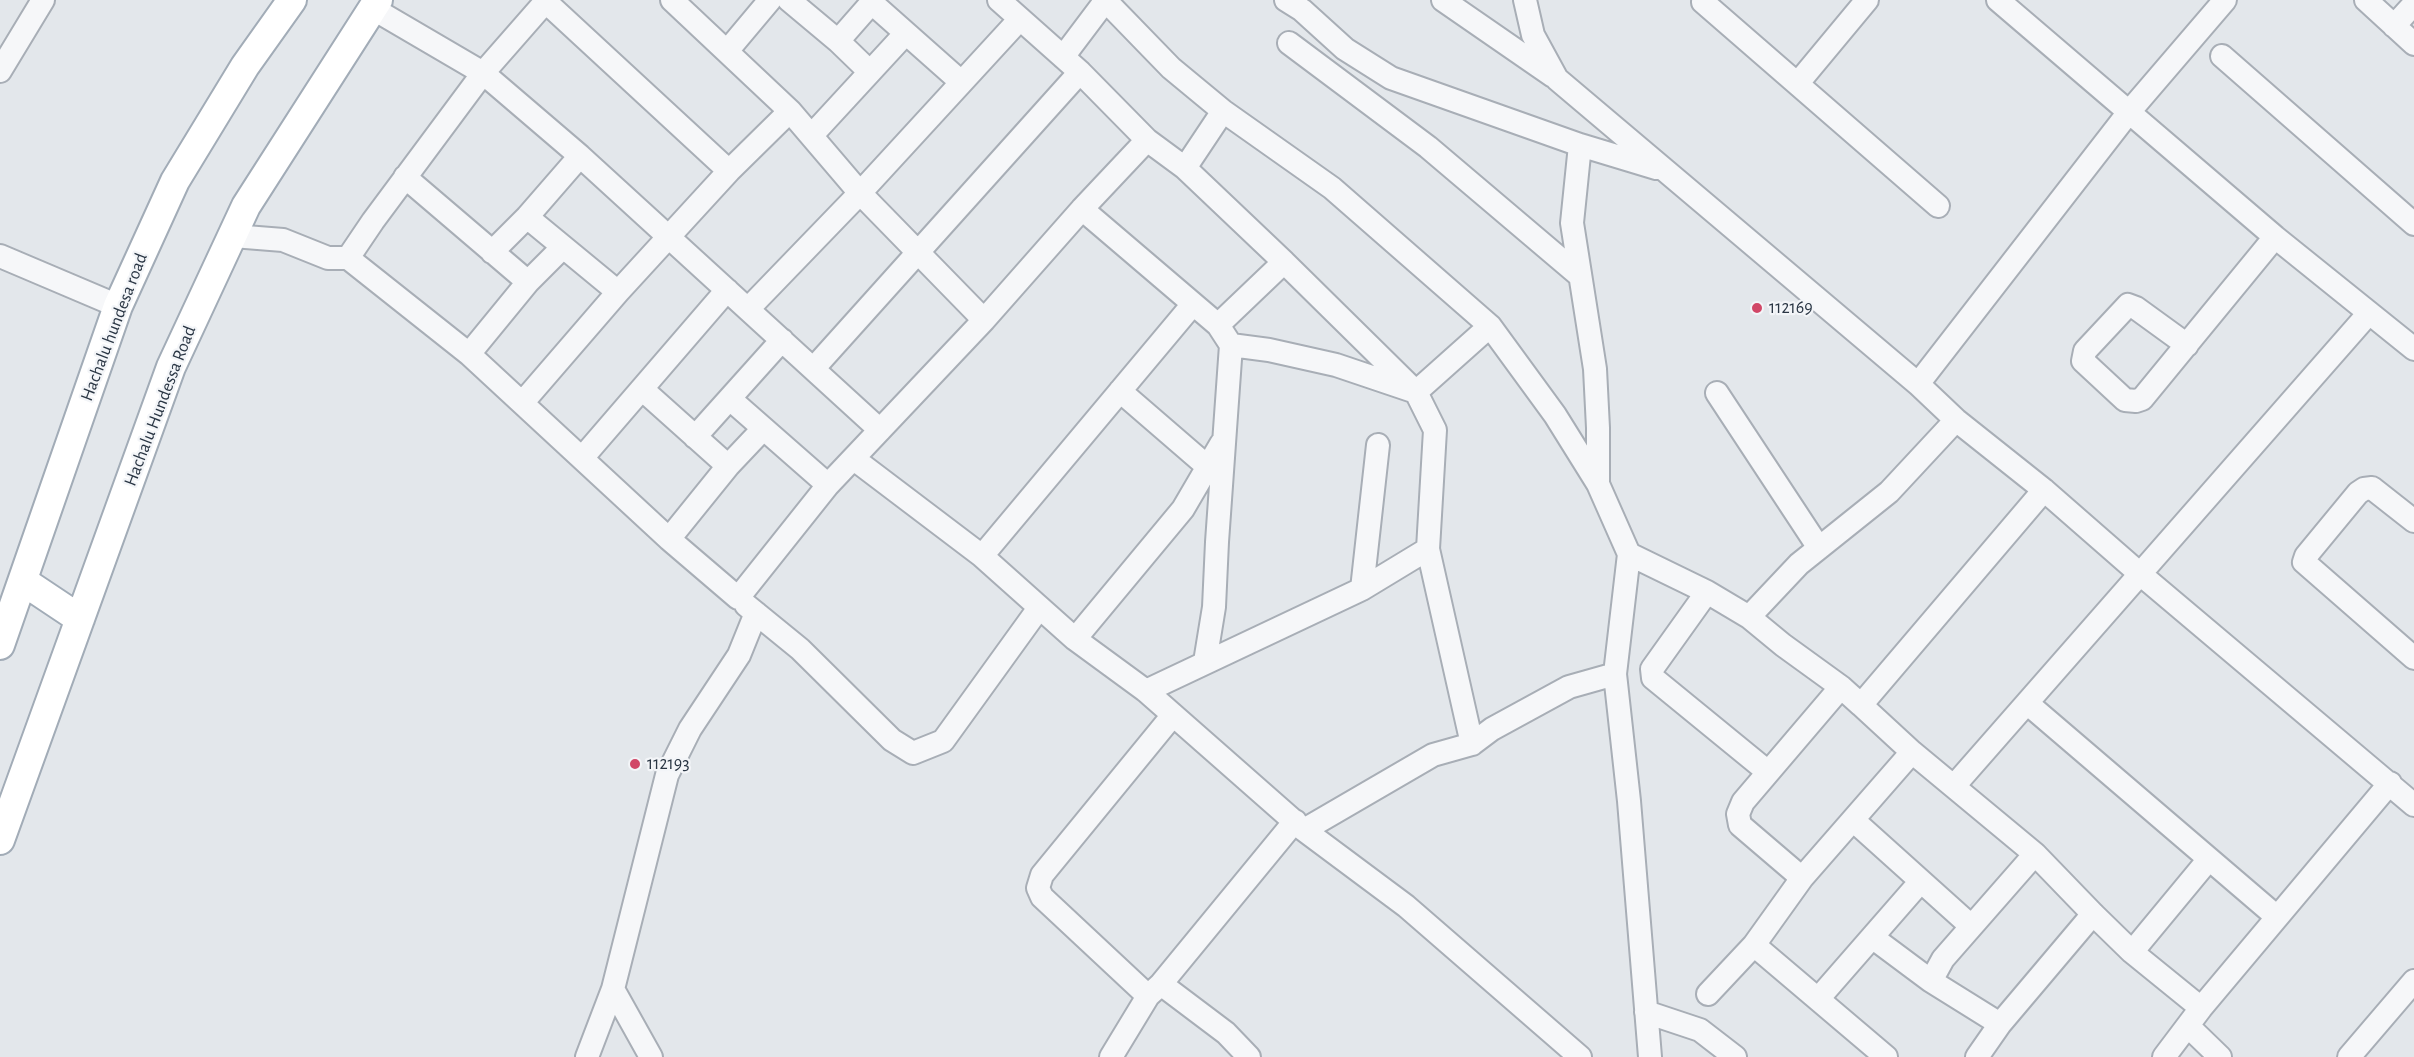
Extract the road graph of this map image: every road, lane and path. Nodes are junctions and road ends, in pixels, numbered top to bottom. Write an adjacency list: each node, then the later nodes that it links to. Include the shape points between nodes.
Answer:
1 (43, 0): 29 (street)
2 (292, 0): 65 (main road, Hachalu hundesa road, via 245,66 175,181)
3 (672, 0): 26 (street)
4 (770, 0): 26 (street)
5 (789, 0): 23 (street)
6 (999, 0): 20 (street)
7 (1106, 0): 28 (street); 36 (street, via 1172,68)
8 (1443, 0): 32 (street)
9 (1525, 0): 32 (street, via 1533,35)
10 (1867, 0): 34 (street)
11 (1998, 0): 37 (street)
12 (2225, 0): 37 (street)
13 (2366, 0): 21 (street)
14 (546, 1): 31 (street); 43 (street)
15 (873, 2): 22 (street); 23 (street)
16 (1703, 2): 34 (street)
17 (375, 4): 31 (street); 51 (main road, Hachalu Hundessa Road, via 246,206)
18 (1299, 4): 40 (street, via 1345,49 1391,78)
19 (2414, 4): 21 (street)
20 (1019, 20): 28 (street); 33 (street)
21 (2394, 26): 25 (street)
22 (906, 33): 30 (street); 33 (street)
23 (838, 41): 30 (street)
24 (1289, 43): 60 (street, via 1428,147)
25 (2414, 44)
26 (728, 50): 35 (street)
27 (2222, 56): 50 (street)
28 (1072, 65): 39 (street); 56 (street)
29 (0, 71)
30 (869, 71): 38 (street)
31 (483, 73): 41 (street); 45 (street)
32 (1557, 79): 44 (street)
33 (960, 81): 46 (street)
34 (1798, 83): 47 (street)
35 (790, 111): 38 (street); 43 (street)
36 (1223, 111): 42 (street); 70 (street, via 1332,188)
37 (2129, 111): 52 (street); 77 (street)
38 (812, 135): 46 (street)
39 (1148, 140): 42 (street); 48 (street)
40 (1580, 145): 44 (street); 60 (street, via 1572,223)
41 (580, 156): 49 (street); 53 (street)
42 (1185, 168): 59 (street)
43 (729, 171): 53 (street)
44 (1666, 171): 77 (street)
45 (405, 177): 55 (street); 58 (street)
46 (860, 193): 56 (street); 66 (street)
47 (1938, 206)
48 (1082, 209): 64 (street); 68 (street)
49 (527, 218): 54 (street); 55 (street)
50 (2414, 224)
51 (233, 236): 58 (street, via 283,240 328,258); 111 (main road, Hachalu Hundessa Road, via 171,367)
52 (2275, 237): 67 (street); 73 (street)
53 (668, 238): 62 (street); 63 (street)
54 (563, 247): 61 (street); 63 (street)
55 (492, 252): 61 (street)
56 (917, 252): 68 (street); 76 (street)
57 (0, 256): 65 (street)
58 (348, 258): 75 (street)
59 (1284, 262): 69 (street); 80 (street)
60 (1579, 275): 94 (street, via 1595,369)
61 (528, 282): 75 (street)
62 (727, 290): 66 (street); 78 (street)
63 (618, 292): 83 (street)
64 (1193, 304): 69 (street); 79 (street)
65 (118, 306): 104 (main road, Hachalu hundesa road)
66 (748, 309): 71 (street)
67 (2369, 313): 74 (street); 103 (street)
68 (984, 320): 86 (street)
69 (1218, 325): 72 (street)
70 (1490, 326): 80 (street); 94 (street, via 1555,415)
71 (782, 340): 76 (street); 82 (street)
72 (1231, 345): 80 (street, via 1336,365); 87 (street)
73 (2187, 345): 73 (street, via 2142,399 2136,401 2125,399 2083,361 2085,351 2128,305)
74 (2414, 348)
75 (469, 354): 83 (street)
76 (814, 368): 86 (street)
77 (1918, 384): 84 (street)
78 (643, 390): 88 (street); 90 (street)
79 (1120, 392): 93 (street); 102 (street)
80 (1416, 392): 100 (street, via 1435,430)
81 (1717, 393): 99 (street)
82 (730, 399): 85 (street); 88 (street)
83 (523, 402): 90 (street)
84 (1956, 420): 96 (street); 99 (street, via 1889,492)
85 (763, 429): 92 (street); 95 (street)
86 (880, 430): 91 (street)
87 (1226, 434): 93 (street); 115 (street, via 1214,607)
88 (695, 437): 92 (street)
89 (1378, 445): 105 (street)
90 (583, 457): 98 (street)
91 (854, 459): 95 (street); 102 (street)
92 (728, 466): 98 (street)
93 (1208, 467): 112 (street, via 1183,509)
94 (1598, 484): 101 (street)
95 (828, 485): 107 (street)
96 (2044, 490): 103 (street); 120 (street)
97 (2414, 521): 114 (street, via 2372,488 2364,489 2304,562)
98 (669, 539): 107 (street)
99 (1819, 548): 110 (street)
100 (1428, 549): 105 (street); 122 (street)
101 (1629, 554): 106 (street); 116 (street)
102 (982, 556): 108 (street)
103 (2139, 573): 119 (street); 125 (street)
104 (23, 581): 111 (main road); 113 (main road, Hachalu hundesa road)
105 (1362, 589): 115 (street)
106 (1707, 592): 110 (street); 124 (street, via 1652,669 1653,678)
107 (738, 598): 109 (street)
108 (1039, 608): 109 (street, via 943,741 913,753 892,740 800,649); 112 (street)
109 (756, 613): 143 (street, via 739,655 690,729 667,775)
110 (1749, 617): 117 (street)
111 (80, 619): 130 (main road, Hachalu Hundessa Road)
112 (1075, 639): 118 (street)
113 (0, 645)
114 (2414, 658)
115 (1205, 662): 118 (street)
116 (1615, 674): 122 (street, via 1569,687); 147 (street)
117 (1841, 687): 120 (street); 124 (street)
118 (1146, 691): 121 (street)
119 (2027, 703): 126 (street); 132 (street)
120 (1861, 705): 123 (street)
121 (1173, 715): 129 (street); 144 (street, via 1042,875 1038,888 1042,897)
122 (1472, 744): 129 (street, via 1433,755)
123 (1912, 752): 126 (street); 128 (street)
124 (1768, 772): 133 (street, via 1743,802 1738,814 1740,825)
125 (2390, 783): 127 (street); 136 (street)
126 (1954, 786): 131 (street)
127 (2414, 805)
128 (1853, 820): 133 (street); 134 (street)
129 (1300, 826): 144 (street); 155 (street, via 1406,906)
130 (0, 840)
131 (2035, 854): 135 (street); 137 (street)
132 (2209, 859): 136 (street); 140 (street)
133 (1802, 878): 139 (street)
134 (1921, 881): 137 (street); 138 (street)
135 (2093, 914): 140 (street); 149 (street)
136 (2277, 917): 148 (street)
137 (1971, 926): 141 (street, via 1943,958)
138 (1872, 937): 141 (street); 146 (street)
139 (1754, 945): 145 (street); 146 (street)
140 (2132, 952): 148 (street)
141 (1931, 981): 149 (street)
142 (2414, 981): 161 (street)
143 (613, 989): 151 (street); 152 (street)
144 (1154, 990): 153 (street); 154 (street, via 1226,1033)
145 (1708, 994)
146 (1818, 999): 150 (street)
147 (1646, 1012): 156 (street); 157 (street, via 1700,1030)
148 (2195, 1017): 159 (street); 160 (street)
149 (2000, 1024): 158 (street)
150 (1872, 1053)
151 (587, 1057)
152 (651, 1057)
153 (1111, 1057)
154 (1249, 1057)
155 (1580, 1057)
156 (1650, 1057)
157 (1735, 1057)
158 (1977, 1057)
159 (2164, 1057)
160 (2220, 1057)
161 (2349, 1057)

